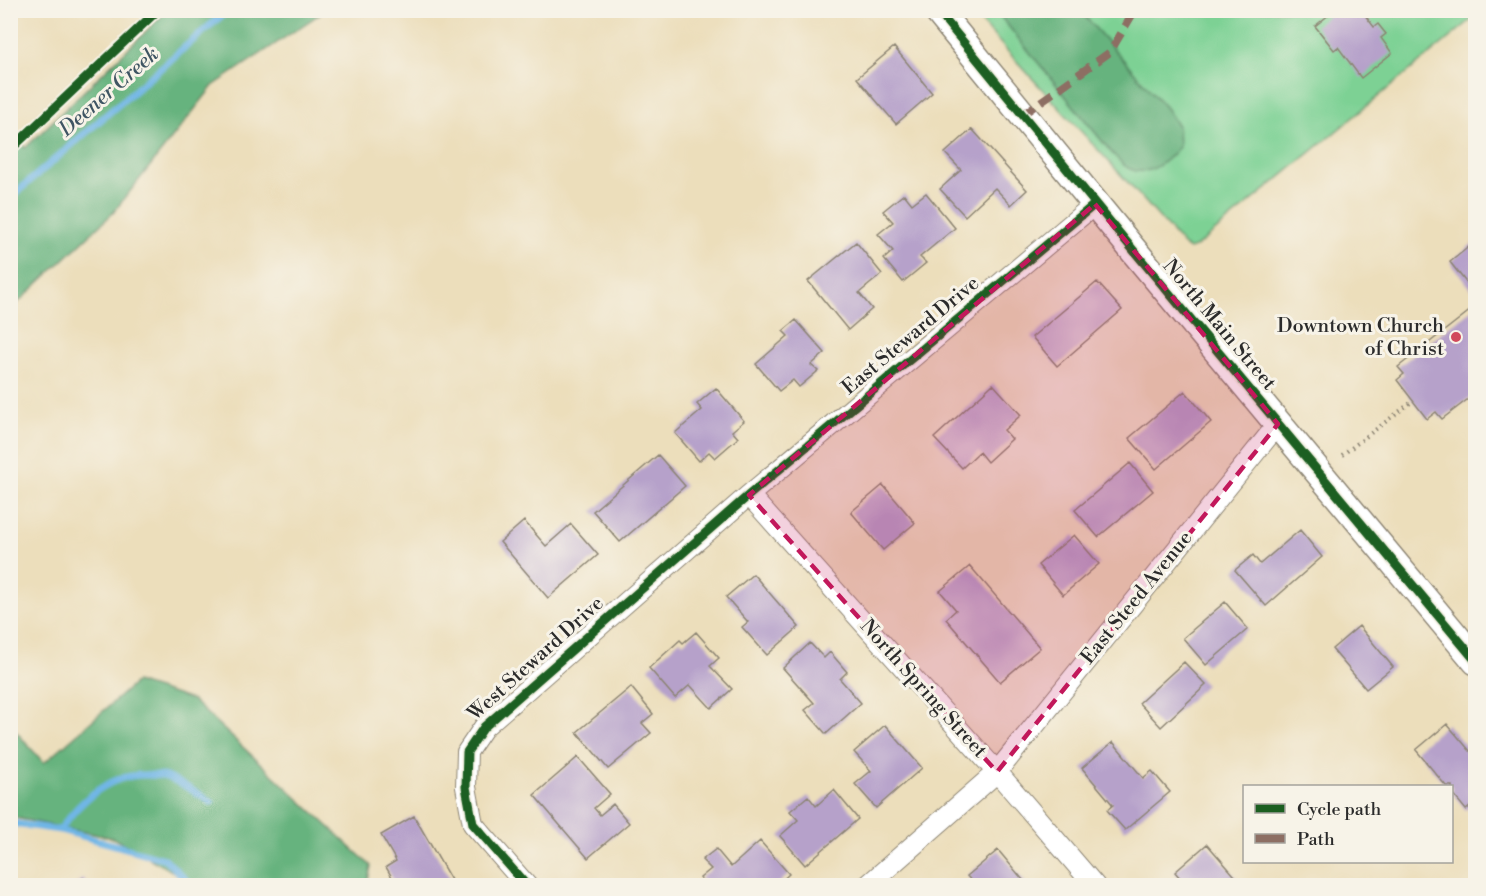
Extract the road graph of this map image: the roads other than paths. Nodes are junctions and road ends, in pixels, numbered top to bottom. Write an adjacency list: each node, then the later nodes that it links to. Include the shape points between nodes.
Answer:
1 (937, 10): 2 (street, North Main Street)
2 (1095, 204): 3 (street, North Main Street); 4 (street, East Steward Drive)
3 (1278, 424): 5 (street, North Main Street); 6 (street, East Steed Avenue)
4 (749, 495): 6 (street, North Spring Street); 7 (street, West Steward Drive, via 484,727 467,752 466,787 473,824)
5 (1476, 661)
6 (997, 772): 8 (street, East Steed Avenue); 9 (street, North Spring Street)
7 (527, 885)
8 (867, 885)
9 (1095, 885)

